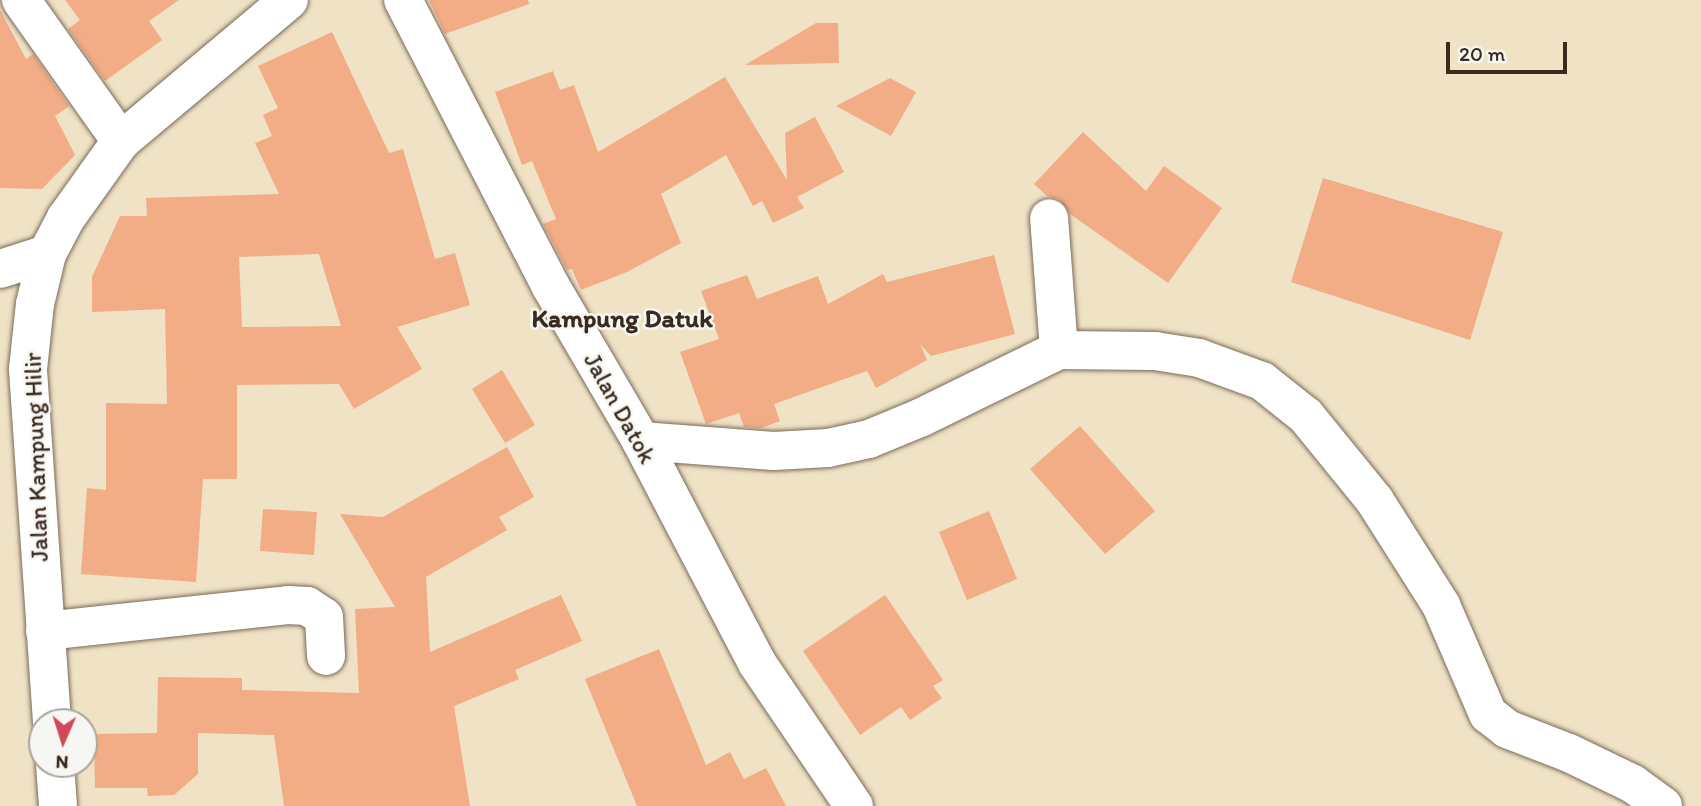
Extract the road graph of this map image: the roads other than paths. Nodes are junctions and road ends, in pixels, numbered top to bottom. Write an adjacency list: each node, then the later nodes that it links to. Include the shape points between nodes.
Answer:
1 (21, 0): 4 (street)
2 (289, 0): 4 (street, Jalan Kampung Hilir)
3 (403, 0): 9 (street, Jalan Datok, via 550,285)
4 (121, 141): 6 (street, Jalan Kampung Hilir, via 66,218)
5 (1049, 218): 8 (street)
6 (47, 254): 7 (street); 10 (street, Jalan Kampung Hilir, via 34,304 28,369)
7 (0, 268)
8 (1059, 350): 9 (street, via 922,417 869,439 828,448 774,451); 16 (street, via 1155,351 1199,358 1262,381 1306,416 1375,501 1441,605 1488,714 1507,729 1633,784)
9 (641, 441): 15 (street, Jalan Datok, via 757,663)
10 (45, 631): 11 (street, via 307,606 324,617); 12 (street, Jalan Kampung Hilir)
11 (326, 656)
12 (51, 708)
13 (56, 778): 14 (street)
14 (58, 806)
15 (854, 806)
16 (1663, 806)

